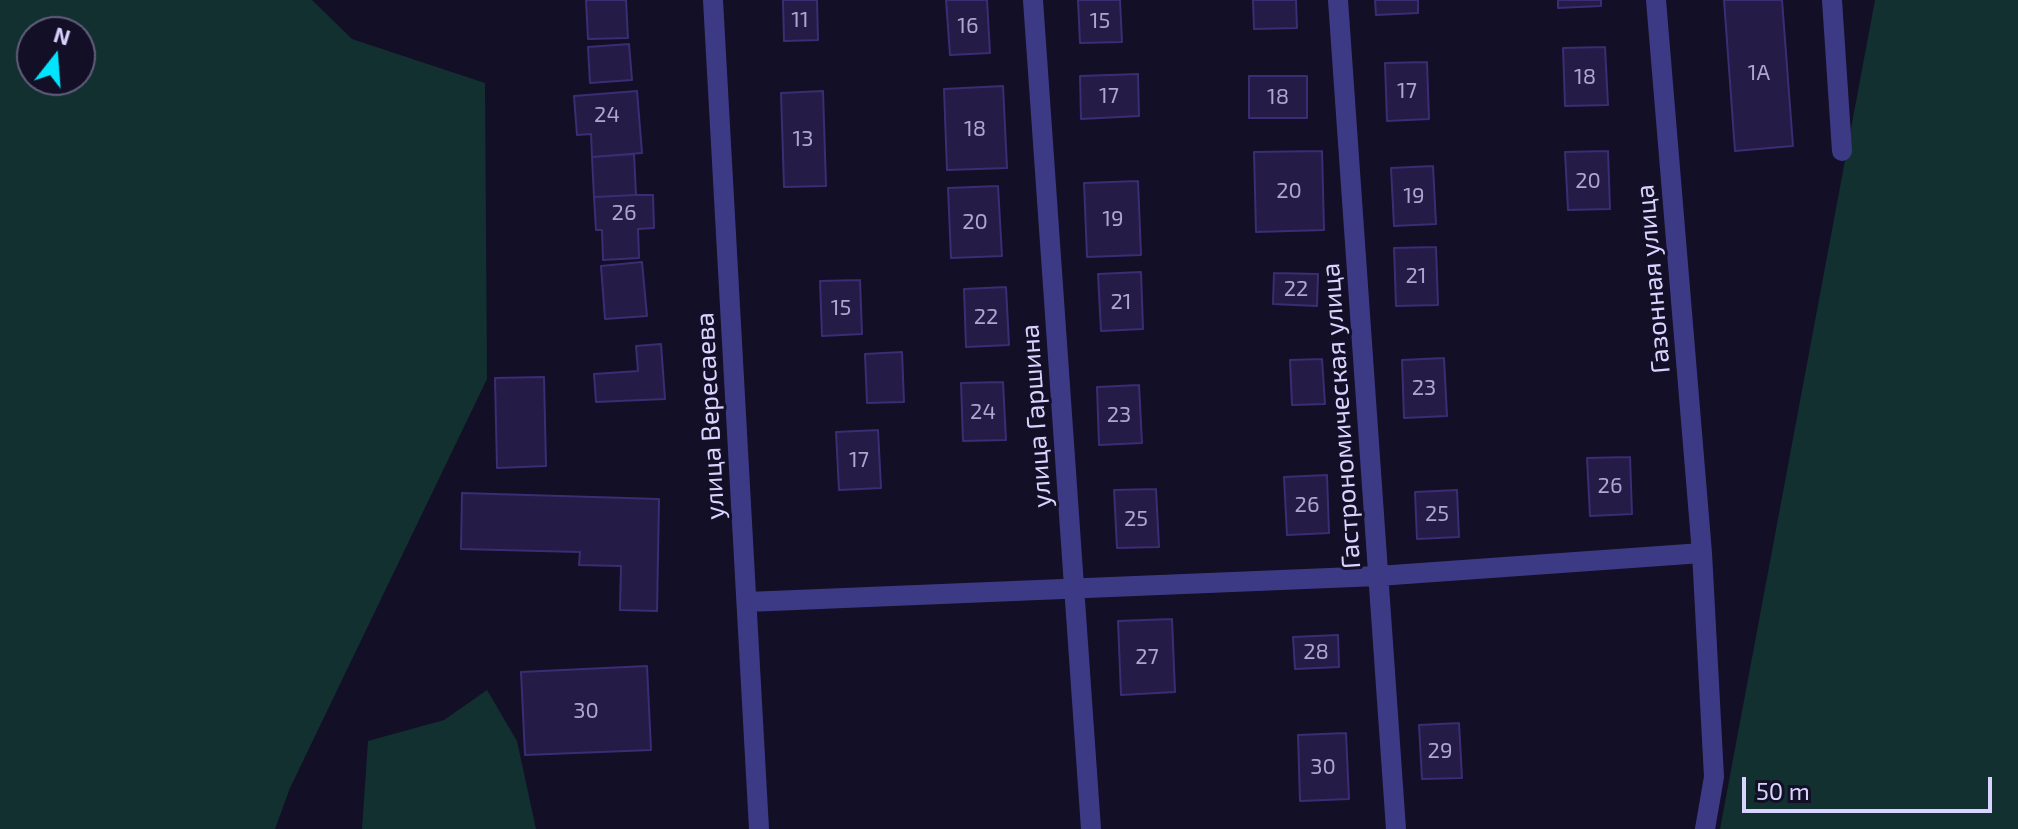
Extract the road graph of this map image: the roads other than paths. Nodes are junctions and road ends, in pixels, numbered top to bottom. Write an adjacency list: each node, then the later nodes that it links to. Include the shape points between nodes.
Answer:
1 (713, 0): 10 (street, улица Вересаева)
2 (1033, 0): 9 (street, улица Гаршина)
3 (1338, 0): 8 (street, Гастрономическая улица)
4 (1656, 0): 7 (street, Газонная улица)
5 (1832, 0): 6 (street)
6 (1842, 151)
7 (1702, 553): 8 (street); 14 (street, Газонная улица, via 1714,777)
8 (1378, 576): 9 (street); 13 (street, Гастрономическая улица)
9 (1074, 586): 10 (street); 12 (street, улица Гаршина)
10 (747, 602): 11 (street, улица Вересаева)
11 (759, 829)
12 (1091, 829)
13 (1396, 829)
14 (1705, 829)

